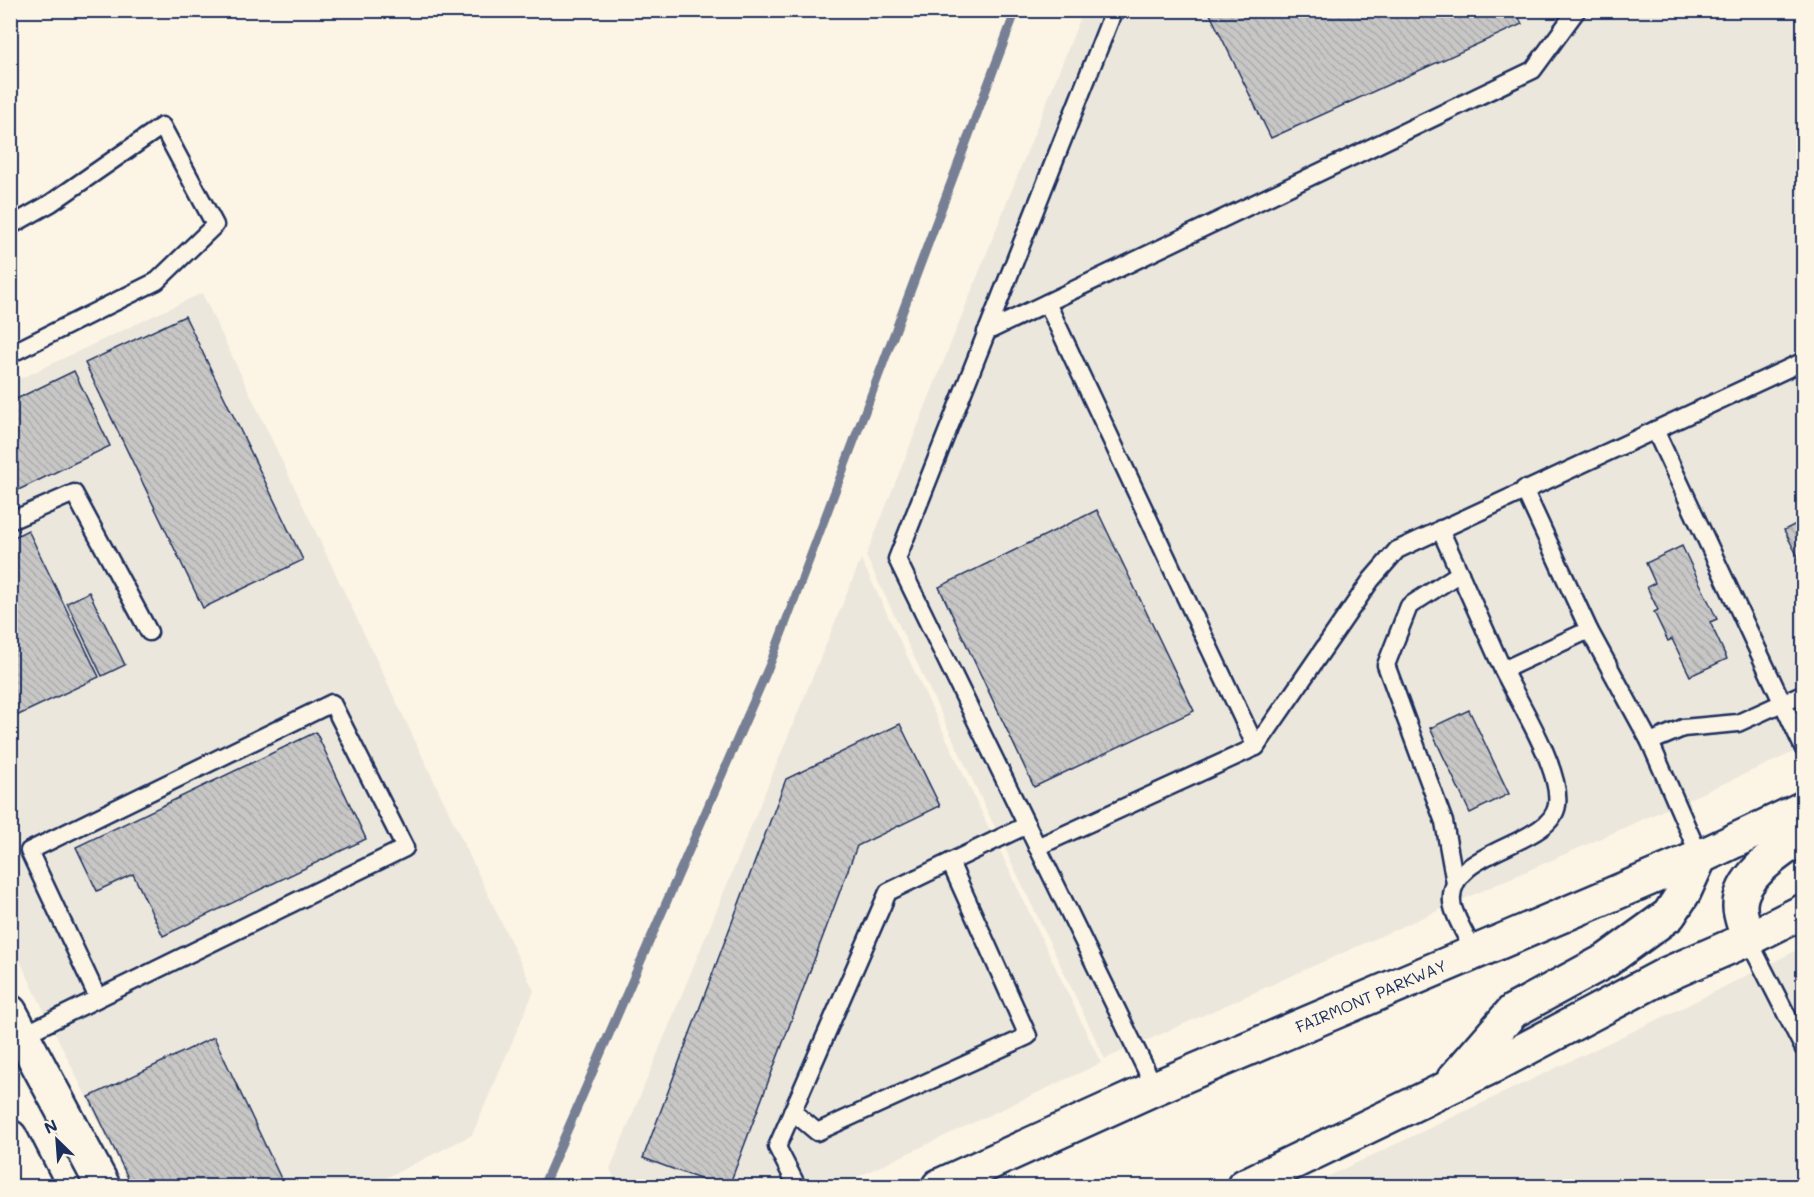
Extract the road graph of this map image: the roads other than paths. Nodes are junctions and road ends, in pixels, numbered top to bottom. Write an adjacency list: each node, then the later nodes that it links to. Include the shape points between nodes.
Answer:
1 (1114, 10): 5 (lane)
2 (1577, 10): 4 (lane, via 1533,70)
3 (10, 226): 6 (lane, via 51,203 162,126 215,225 157,281)
4 (1047, 303): 5 (lane); 19 (lane)
5 (986, 332): 22 (lane, via 897,559)
6 (10, 354)
7 (1803, 361): 8 (lane)
8 (1654, 430): 9 (lane); 17 (lane)
9 (1524, 489): 11 (lane); 13 (lane)
10 (10, 521): 14 (lane, via 74,493)
11 (1440, 529): 12 (lane); 19 (lane, via 1397,550 1371,580)
12 (1460, 573): 15 (lane); 27 (lane, via 1409,606 1386,665 1444,822)
13 (1589, 630): 15 (lane); 18 (lane)
14 (149, 632)
15 (1503, 670): 27 (lane, via 1556,776 1557,806 1543,828 1482,858)
16 (1803, 693): 17 (lane)
17 (1782, 703): 18 (lane, via 1738,723 1683,728); 20 (lane)
18 (1650, 742): 25 (lane)
19 (1256, 747): 24 (lane)
20 (1803, 748)
21 (1803, 808): 25 (main road, FAIRMONT PARKWAY)
22 (1027, 825): 24 (lane); 26 (lane)
23 (1803, 836): 29 (main road, via 1766,861 1748,883 1739,906)
24 (1037, 847): 34 (lane)
25 (1700, 857): 30 (main road, FAIRMONT PARKWAY); 35 (main road, via 1669,915 1607,960 1513,1011)
26 (950, 862): 36 (lane, via 888,892); 36 (lane, via 1028,1036 817,1132)
27 (1455, 883): 30 (lane, via 1452,903)
28 (1803, 911): 29 (main road)
29 (1748, 939): 33 (lane); 35 (main road, via 1665,975)
30 (1474, 952): 34 (main road, FAIRMONT PARKWAY)
31 (98, 998): 31 (lane, via 405,848 332,703 29,851); 32 (lane)
32 (17, 1023): 40 (main road)
33 (1803, 1049)
34 (1155, 1089): 38 (main road, FAIRMONT PARKWAY)
35 (1444, 1089): 44 (main road)
36 (792, 1112): 41 (lane, via 777,1147)
37 (10, 1137): 39 (main road)
38 (1038, 1142): 42 (main road, FAIRMONT PARKWAY); 43 (main road)
39 (35, 1186)
40 (103, 1186)
41 (797, 1186)
42 (939, 1186)
43 (976, 1186)
44 (1244, 1186)

